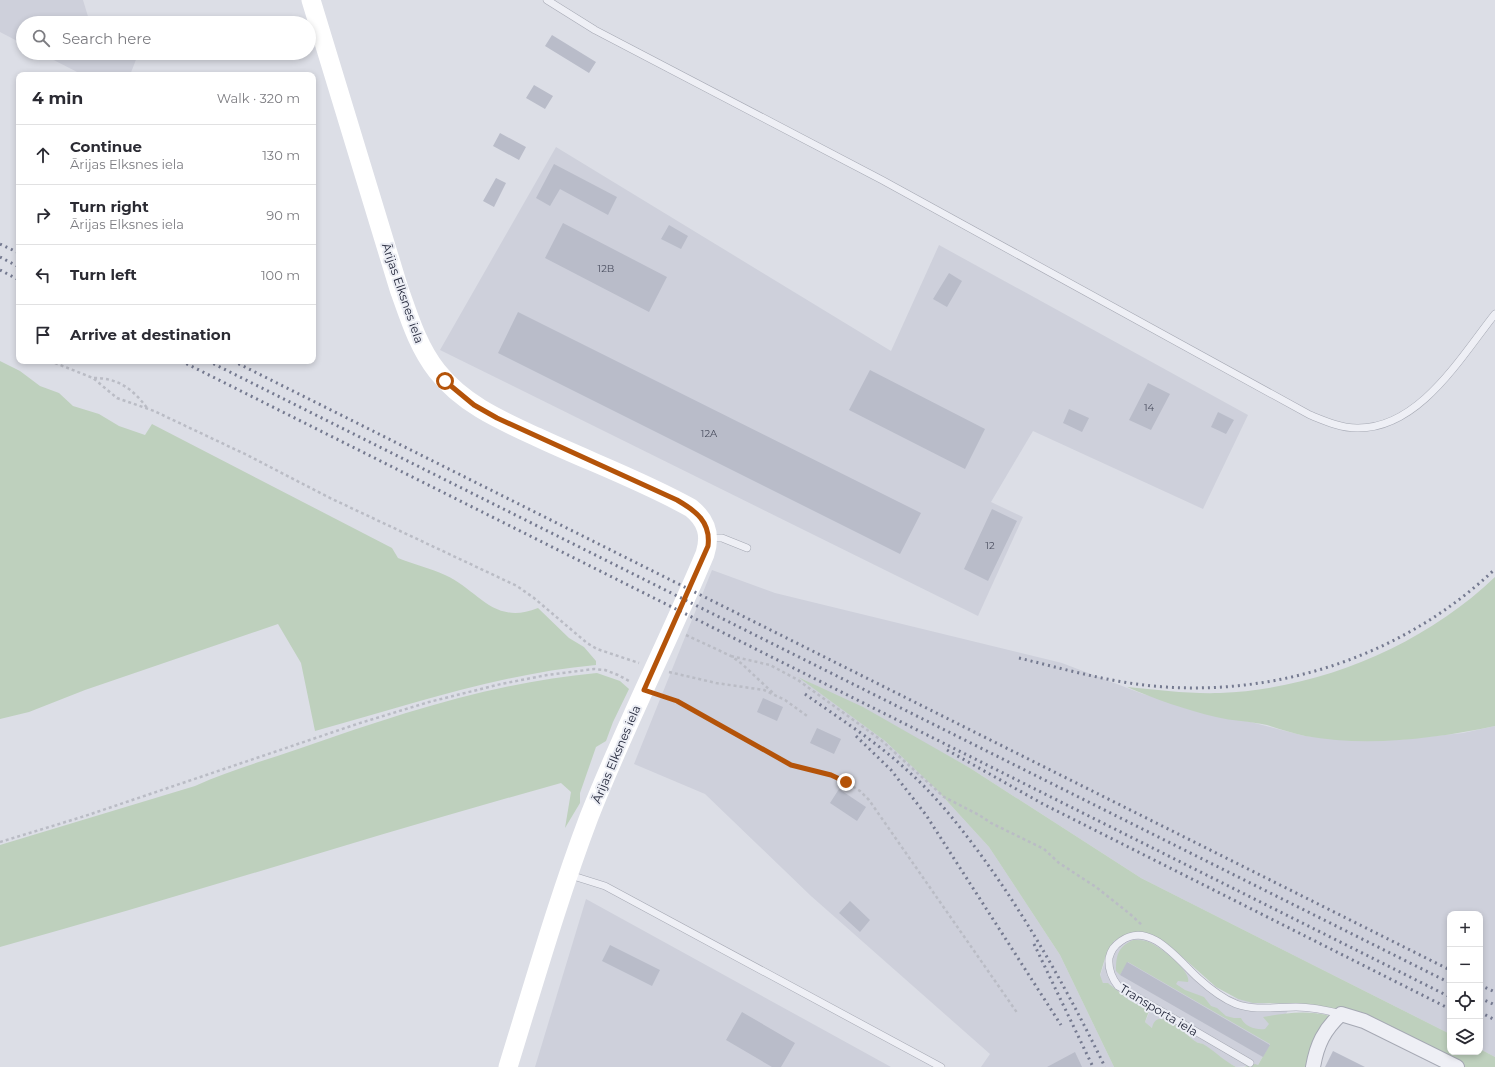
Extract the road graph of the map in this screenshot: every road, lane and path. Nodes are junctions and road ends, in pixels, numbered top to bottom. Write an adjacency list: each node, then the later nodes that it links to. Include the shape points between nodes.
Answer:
1 (311, 0): 4 (street, Ārijas Elksnes iela)
2 (547, 0): 5 (lane, via 595,30 882,180 1304,412 1333,424 1355,428 1372,427 1390,423 1406,414 1432,392)
3 (316, 16): 9 (street, Ārijas Elksnes iela, via 399,289 423,350 437,371 464,398 497,418 691,508 703,519)
4 (316, 16)
5 (1495, 314)
6 (58, 364): 7 (path)
7 (93, 378): 8 (path, via 117,398); 8 (path, via 105,378 127,386)
8 (147, 408): 13 (path, via 502,579 534,598 597,649)
9 (709, 538): 10 (lane, via 722,538); 11 (street, Ārijas Elksnes iela, via 705,554)
10 (747, 548)
11 (675, 621): 12 (path, via 688,636); 13 (street, Ārijas Elksnes iela)
12 (731, 656): 15 (path); 19 (path, via 770,665 798,680 881,740 944,797 1047,851 1059,863 1096,887 1130,914)
13 (653, 668): 14 (street, Ārijas Elksnes iela); 15 (path)
14 (644, 690): 17 (path, via 618,675 594,669 501,684 428,702 357,724); 18 (street, Ārijas Elksnes iela); 20 (path, via 677,701 791,765 831,775 860,791 869,800)
15 (774, 694): 16 (path)
16 (807, 716)
17 (0, 842)
18 (568, 874): 23 (street, Ārijas Elksnes iela); 24 (lane, via 605,886)
19 (1163, 945): 21 (lane, Transporta iela, via 1210,989 1236,1004 1264,1008 1312,1008); 22 (lane, Transporta iela, via 1150,938 1136,935 1115,945 1110,953 1108,966 1118,986)
20 (1018, 1014)
21 (1341, 1014): 25 (street, via 1329,1025 1321,1038 1316,1048); 26 (street, Transporta iela, via 1364,1022)
22 (1250, 1063)
23 (508, 1067)
24 (941, 1067)
25 (1313, 1067)
26 (1457, 1067)

